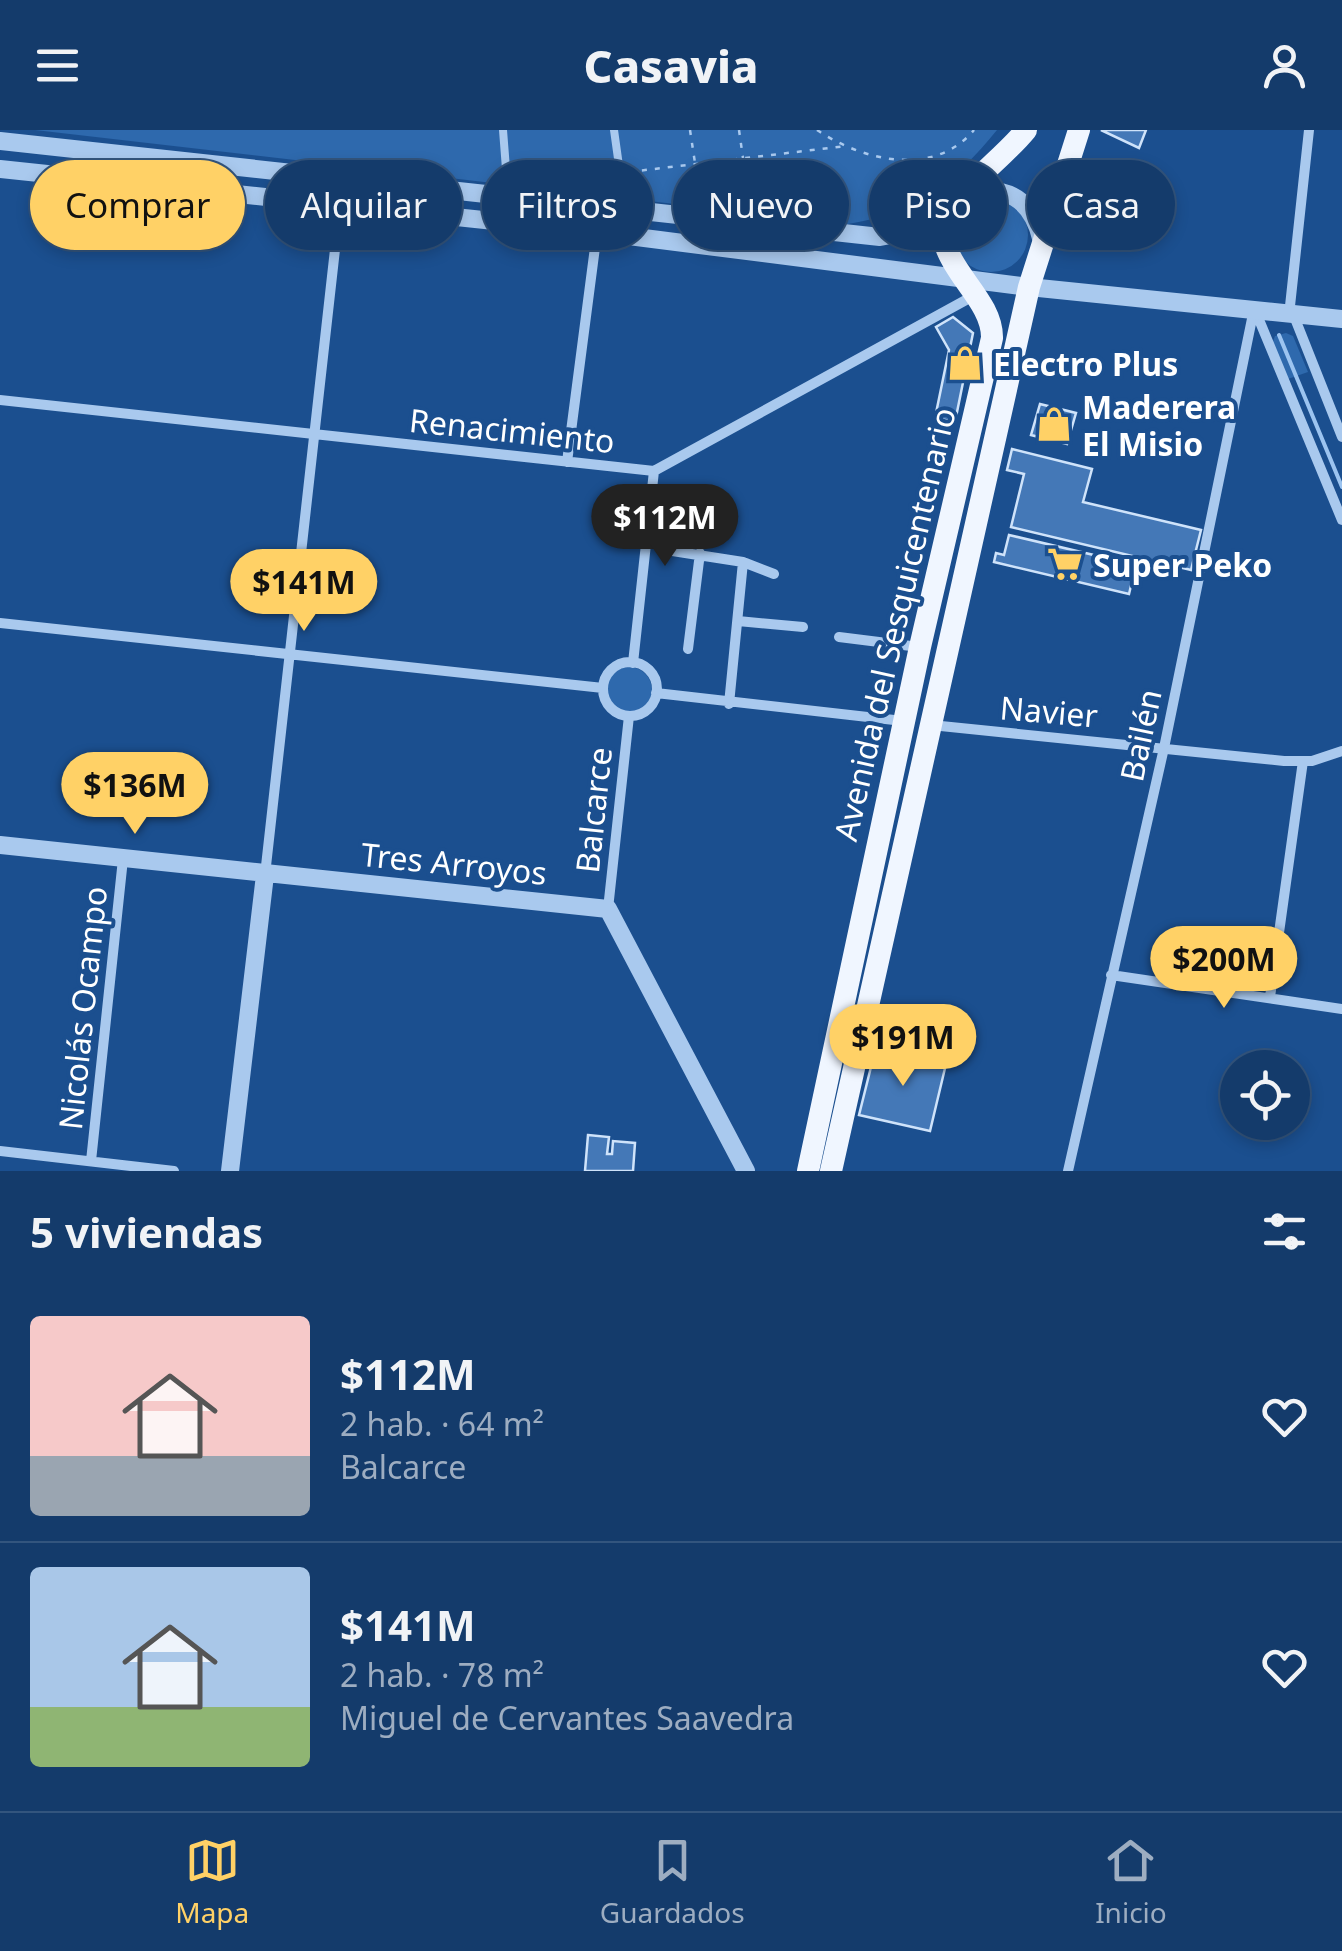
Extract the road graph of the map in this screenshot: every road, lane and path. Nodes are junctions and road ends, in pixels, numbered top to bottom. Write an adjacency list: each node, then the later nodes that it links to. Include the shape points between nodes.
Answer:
1 (503, 130): 14 (lane)
2 (614, 130): 15 (lane)
3 (690, 130): 16 (path)
4 (739, 130): 12 (path)
5 (816, 130): 11 (path)
6 (974, 130): 11 (path, via 964,143 929,159 894,159)
7 (1026, 130): 18 (main road)
8 (1079, 130): 19 (main road, Avenida del Sesquicentenario)
9 (1308, 130): 33 (street)
10 (1, 141): 13 (street); 21 (street)
11 (846, 146): 12 (path)
12 (743, 158): 17 (path)
13 (0, 160)
14 (508, 160)
15 (618, 160)
16 (695, 160)
17 (727, 160)
18 (997, 160)
19 (1068, 160)
20 (0, 169): 22 (street)
21 (265, 170)
22 (265, 197)
23 (653, 211): 24 (street)
24 (869, 237)
25 (653, 240): 30 (street)
26 (334, 250): 36 (street)
27 (595, 250): 38 (street)
28 (949, 250): 30 (main road, Avenida del Sesquicentenario)
29 (1038, 250): 31 (main road, Avenida del Sesquicentenario)
30 (971, 287): 31 (street); 39 (street, Renacimiento); 49 (main road, Avenida del Sesquicentenario, via 991,320 992,338)
31 (1029, 287): 32 (street); 58 (main road, Avenida del Sesquicentenario)
32 (1254, 309): 33 (street); 40 (street); 59 (street, Bailén)
33 (1292, 312): 34 (street); 37 (street)
34 (1342, 319)
35 (0, 400): 36 (street, Renacimiento)
36 (315, 434): 38 (street, Renacimiento); 51 (street)
37 (1342, 437)
38 (567, 462): 39 (street, Renacimiento)
39 (654, 471): 52 (street)
40 (1342, 520)
41 (666, 550): 42 (street)
42 (700, 553): 43 (street); 50 (street)
43 (743, 562): 44 (street); 45 (street)
44 (774, 574)
45 (738, 621): 47 (street); 55 (street)
46 (0, 623): 51 (street)
47 (802, 627)
48 (838, 636): 49 (street)
49 (920, 647): 57 (main road, Avenida del Sesquicentenario)
50 (688, 650)
51 (291, 653): 53 (street); 64 (street)
52 (633, 663): 53 (street, via 612,669); 54 (street, via 654,676)
53 (603, 688): 56 (street, Balcarce, via 607,704)
54 (656, 693): 55 (street); 56 (street, Balcarce, via 650,707)
55 (729, 704): 57 (street)
56 (629, 716): 65 (street, Balcarce)
57 (904, 721): 74 (main road, Avenida del Sesquicentenario)
58 (930, 725): 59 (street, Navier); 75 (main road, Avenida del Sesquicentenario)
59 (1164, 748): 61 (street, Navier); 66 (street, Bailén)
60 (1342, 752): 61 (street, Navier)
61 (1303, 761): 67 (street)
62 (0, 845): 63 (street, Tres Arroyos)
63 (124, 860): 64 (street, Tres Arroyos); 70 (street, Nicolás Ocampo)
64 (265, 875): 65 (street, Tres Arroyos); 72 (street)
65 (608, 909): 73 (street)
66 (1111, 975): 67 (street); 76 (street, Bailén)
67 (1270, 997): 68 (street)
68 (1342, 1009)
69 (0, 1151): 70 (street)
70 (91, 1162): 71 (street)
71 (174, 1171)
72 (230, 1171)
73 (746, 1171)
74 (808, 1171)
75 (831, 1171)
76 (1068, 1171)

